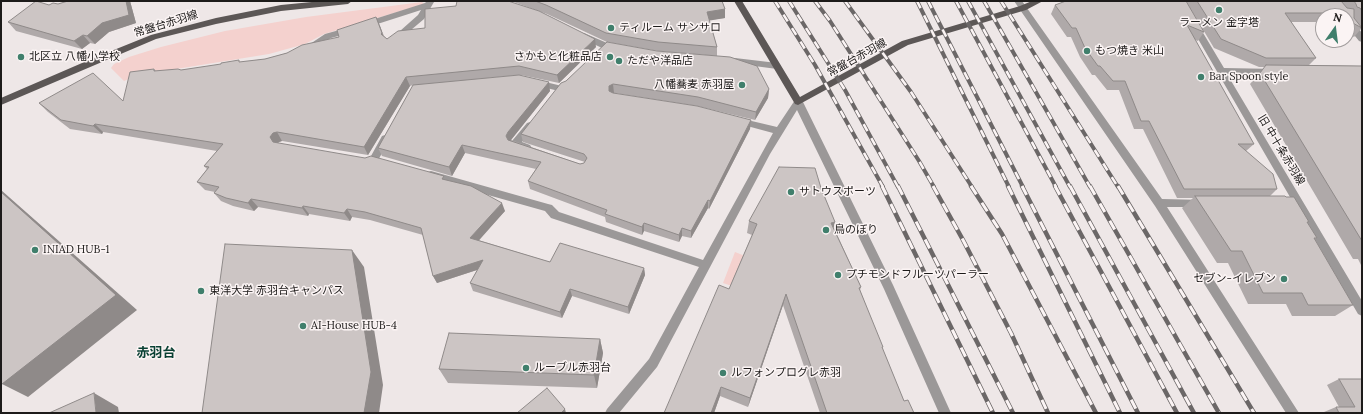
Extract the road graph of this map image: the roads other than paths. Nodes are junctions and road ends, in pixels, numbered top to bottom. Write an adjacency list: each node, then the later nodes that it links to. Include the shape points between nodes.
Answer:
1 (348, 1): 19 (main road, 常盤台赤羽線, via 281,8 154,37)
2 (738, 1): 14 (main road)
3 (1039, 1): 6 (main road, 常盤台赤羽線)
4 (1180, 1): 15 (street, 旧 中十条赤羽線)
5 (430, 3): 10 (street, via 421,17); 12 (street, via 328,36)
6 (1021, 4): 20 (main road, 常盤台赤羽線, via 905,43); 30 (street)
7 (1355, 30): 9 (street)
8 (578, 33): 11 (street, via 603,48)
9 (1362, 39)
10 (390, 43)
11 (628, 50)
12 (300, 51)
13 (728, 61): 14 (street)
14 (777, 66): 20 (main road)
15 (1220, 71): 16 (street); 33 (street, 旧 中十条赤羽線)
16 (1284, 71)
17 (528, 81): 18 (street, via 556,91)
18 (568, 82)
19 (1, 102)
20 (798, 102): 24 (street); 37 (street, via 889,288)
21 (728, 118): 24 (street)
22 (535, 119): 25 (street, via 515,144)
23 (390, 131): 26 (street)
24 (779, 131): 34 (street)
25 (538, 151)
26 (374, 159): 27 (street); 28 (street)
27 (363, 160)
28 (386, 162)
29 (421, 172): 34 (street, via 548,208 555,215)
30 (1159, 203): 31 (street); 38 (street)
31 (1214, 203)
32 (1283, 203): 33 (street)
33 (1299, 203): 35 (street, 旧 中十条赤羽線)
34 (705, 265): 36 (street, via 653,362)
35 (1361, 309)
36 (611, 413)
37 (944, 413)
38 (1293, 413)

